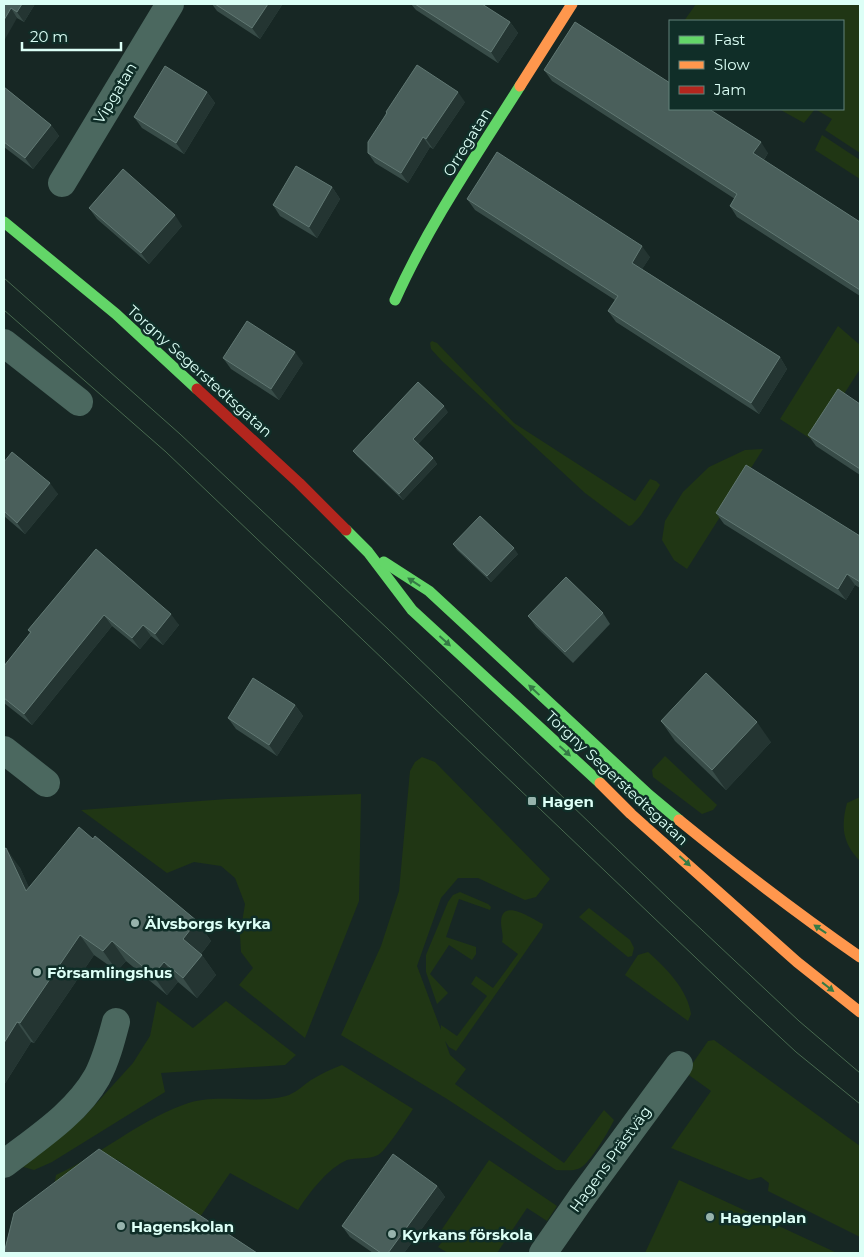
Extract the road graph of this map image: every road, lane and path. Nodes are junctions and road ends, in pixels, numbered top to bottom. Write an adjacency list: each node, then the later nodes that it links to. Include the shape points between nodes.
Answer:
1 (170, 4): 3 (street, Vipgatan)
2 (572, 4): 5 (street, Orregatan, via 434,223)
3 (62, 183)
4 (4, 222): 8 (street, Torgny Segerstedtsgatan, via 116,314 299,482)
5 (395, 300)
6 (4, 343): 7 (street)
7 (79, 402)
8 (368, 552): 11 (street, Torgny Segerstedtsgatan, one-way to 8, via 796,911 649,796 429,591); 12 (street, Torgny Segerstedtsgatan, one-way to 12, via 412,610 631,814 797,962)
9 (4, 750): 10 (street)
10 (46, 783)
11 (860, 956)
12 (860, 1012)
13 (116, 1022): 15 (street, via 96,1078 74,1107)
14 (678, 1065): 16 (street, Hagens Prästväg)
15 (4, 1164)
16 (543, 1253)

